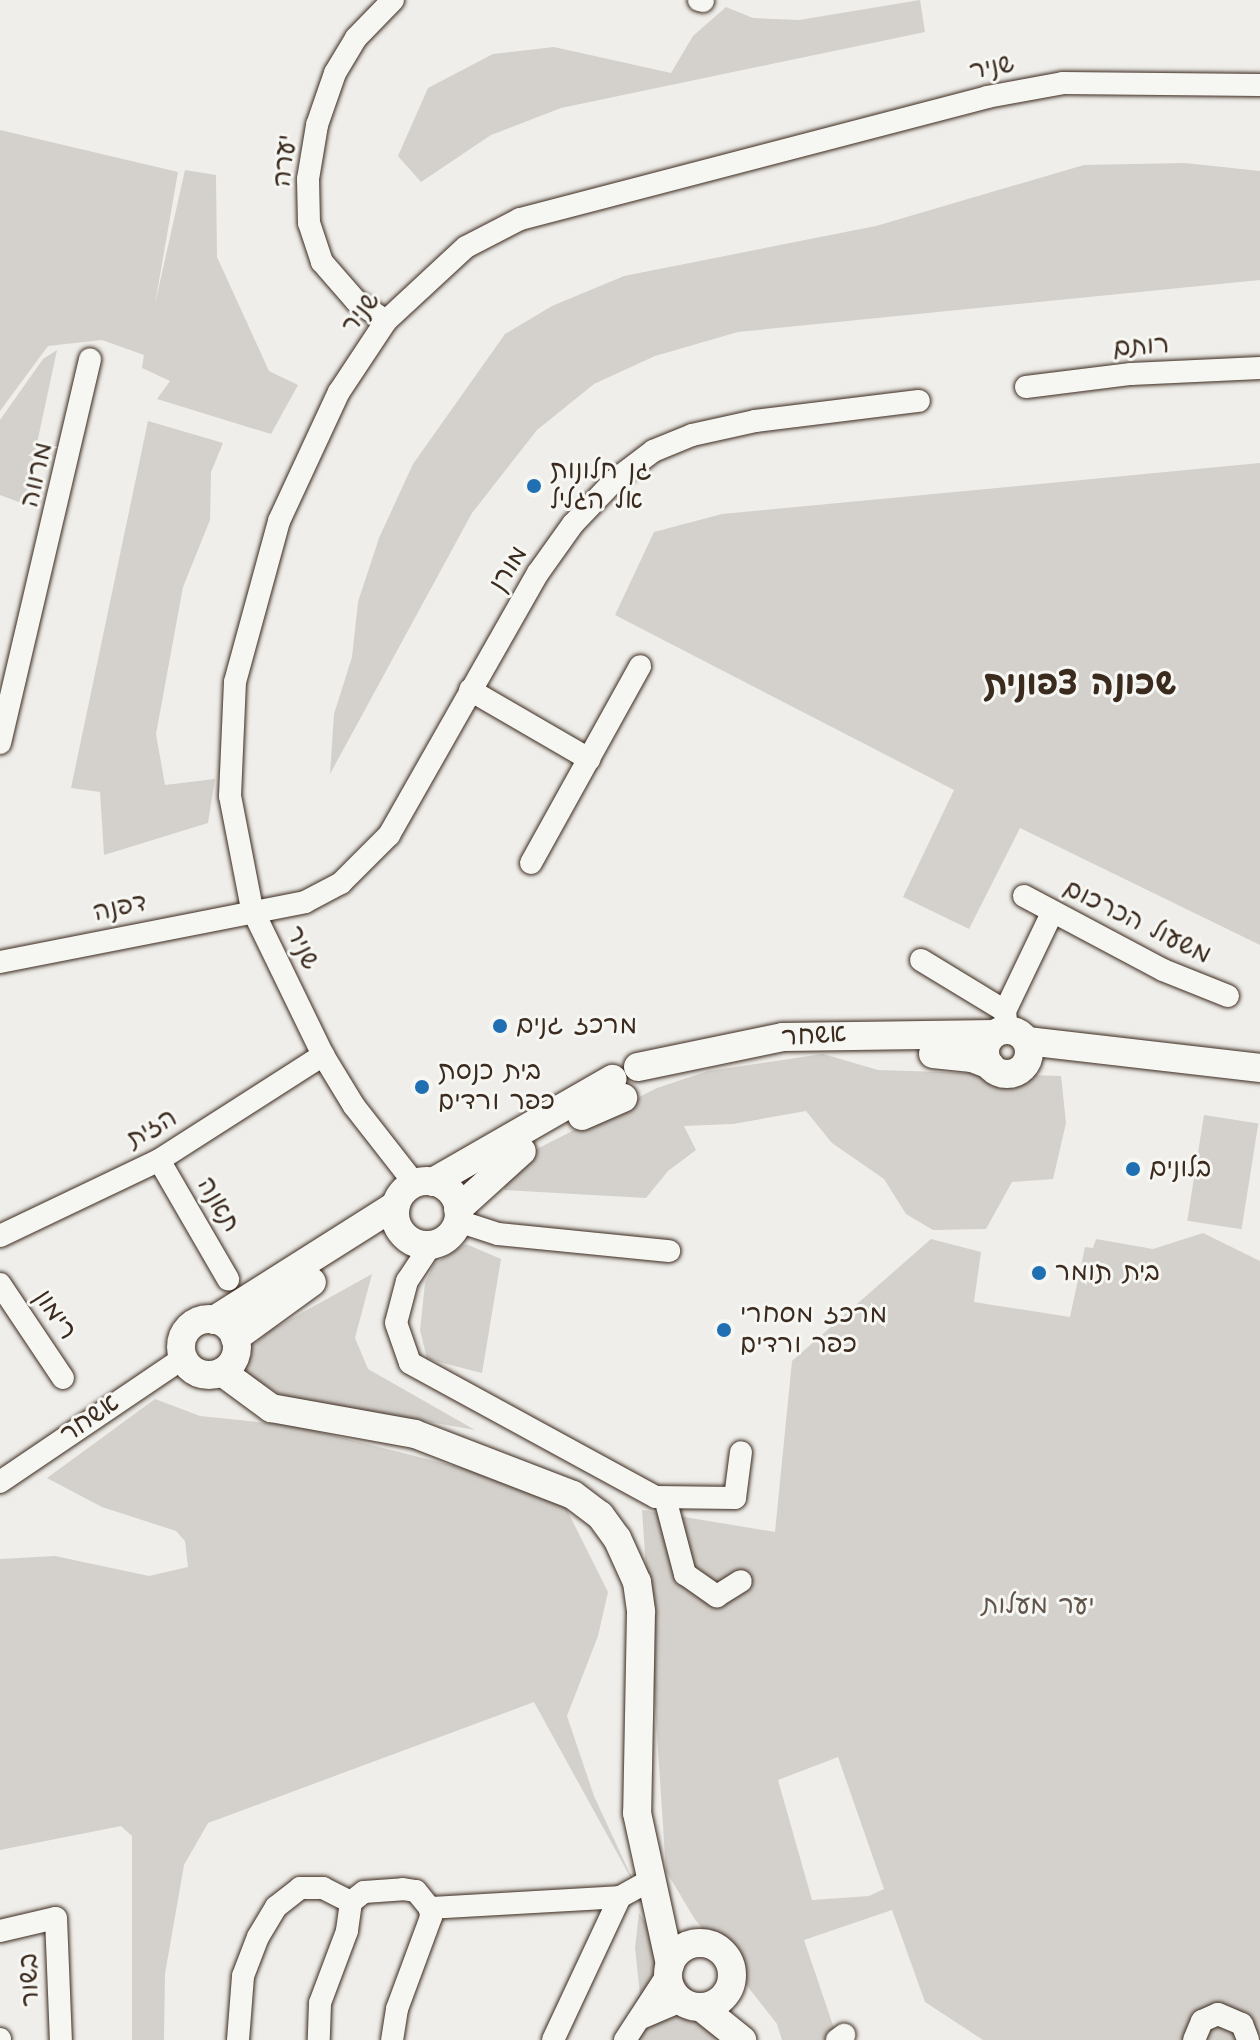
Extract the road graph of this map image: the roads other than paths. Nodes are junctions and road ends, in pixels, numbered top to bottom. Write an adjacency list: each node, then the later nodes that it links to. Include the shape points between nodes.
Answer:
1 (393, 0): 3 (street, יערה, via 356,38 335,73 317,125 308,179 309,223 322,262 356,301)
2 (1260, 85): 3 (street, שניר, via 1063,83 987,97 536,215 466,247)
3 (386, 321): 14 (street, שניר, via 339,392 279,521 235,682 230,796)
4 (90, 359): 10 (street, מרווה)
5 (1260, 368): 6 (street, רותם, via 1131,374)
6 (1026, 387)
7 (919, 401): 9 (street, מורן, via 755,421 653,451 615,480 573,524)
8 (640, 666): 11 (street)
9 (470, 690): 11 (street); 14 (street, מורן, via 389,835 366,861 341,883 305,902)
10 (0, 743)
11 (589, 759): 12 (street)
12 (531, 863)
13 (1024, 896): 15 (street, משעול הכרכום)
14 (252, 909): 17 (street, דפנה); 20 (street, שניר)
15 (1052, 913): 18 (street, משעול הכרכום); 19 (street)
16 (921, 960): 19 (street)
17 (0, 962)
18 (1228, 996)
19 (1012, 1035): 21 (main road, via 985,1053); 21 (main road, אשחר, via 1015,1073 1001,1073); 22 (main road, אשחר); 23 (main road, אשחר, via 783,1037); 24 (main road, אשחר)
20 (323, 1055): 25 (street, הזית); 26 (street, שניר, via 354,1106)
21 (990, 1065): 23 (main road, אשחר, via 957,1055 816,1049 745,1057)
22 (1260, 1068)
23 (630, 1082): 26 (main road, אשחר); 28 (main road, אשחר, via 608,1101 509,1159)
24 (1260, 1083)
25 (159, 1160): 30 (street, הזית); 33 (street, תאנה)
26 (424, 1183): 27 (main road); 28 (main road, via 450,1191)
27 (396, 1205): 29 (main road); 35 (main road)
28 (458, 1215): 31 (main road, via 444,1241); 32 (street, via 498,1234)
29 (402, 1234): 31 (main road); 35 (main road, via 389,1236)
30 (0, 1236)
31 (431, 1245): 41 (street, via 407,1281 396,1323 410,1363 607,1472)
32 (669, 1251)
33 (228, 1279)
34 (0, 1284): 38 (street, רימון)
35 (225, 1329): 36 (main road, via 197,1322 185,1333); 37 (main road, via 233,1361)
36 (183, 1358): 37 (main road, via 203,1375); 40 (street, אשחר)
37 (222, 1372): 43 (main road, via 271,1408 415,1434 573,1495 600,1515 637,1582 642,1642 636,1786)
38 (63, 1378)
39 (741, 1452): 41 (street, via 735,1498)
40 (0, 1482)
41 (665, 1498): 42 (street, via 685,1574 717,1596)
42 (741, 1581)
43 (657, 1892): 44 (street); 48 (main road, via 678,1929); 49 (main road)
44 (620, 1897): 46 (street); 57 (street)
45 (351, 1902): 46 (street, via 364,1892 403,1889 416,1891); 54 (street, via 323,1888 300,1888 276,1907 243,1976); 55 (street, via 347,1931 320,2003)
46 (430, 1908): 56 (street)
47 (0, 1931): 53 (street, בשור, via 56,1918)
48 (705, 1944): 49 (main road, via 684,1948); 50 (main road, via 729,1962)
49 (669, 1969): 51 (main road); 52 (street)
50 (727, 1993): 51 (main road); 58 (main road)
51 (691, 2004): 52 (street, via 656,2008); 58 (main road)
52 (627, 2034)
53 (61, 2040)
54 (238, 2040)
55 (319, 2040)
56 (392, 2040)
57 (553, 2040)
58 (742, 2040)
59 (1194, 2040): 60 (street, via 1202,2021 1218,2014 1242,2024)
60 (1248, 2040)

